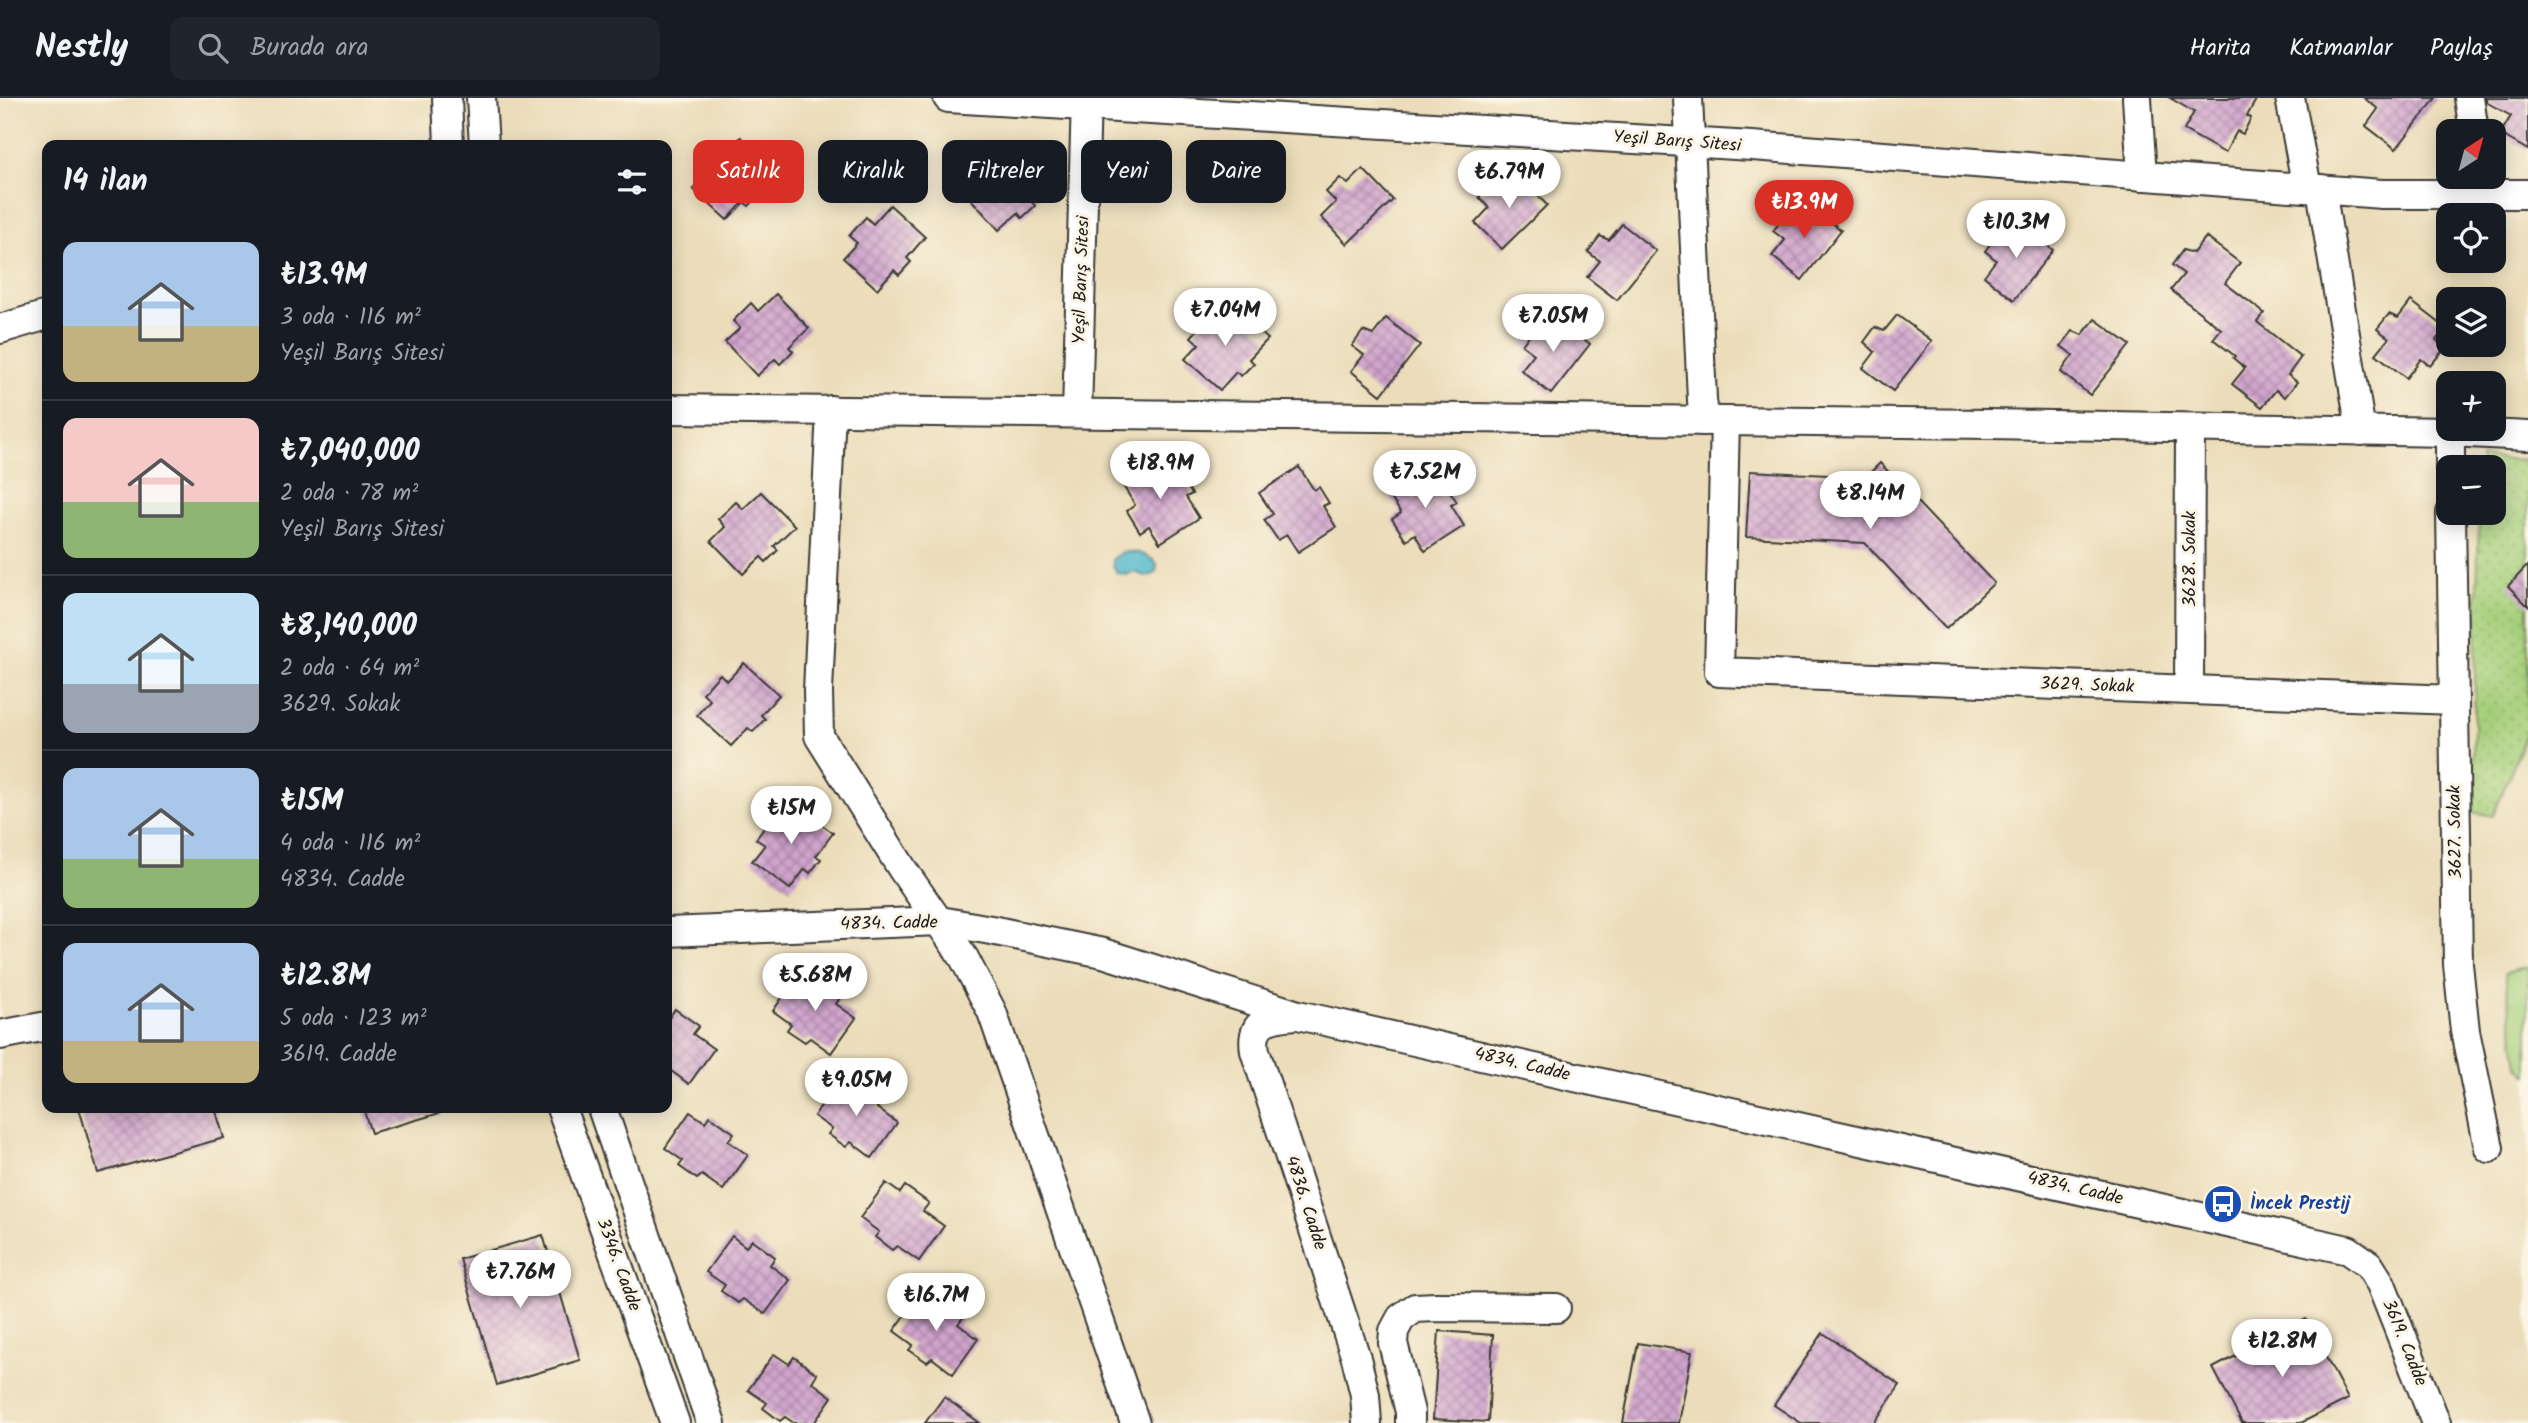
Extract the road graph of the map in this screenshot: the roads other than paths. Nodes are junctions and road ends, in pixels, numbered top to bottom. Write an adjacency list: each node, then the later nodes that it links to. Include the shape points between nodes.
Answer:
1 (447, 98): 11 (street)
2 (481, 98): 12 (street)
3 (948, 98): 8 (street, Yeşil Barış Sitesi)
4 (1688, 98): 13 (street)
5 (2137, 98): 14 (street)
6 (2290, 98): 15 (street)
7 (2469, 98): 10 (street)
8 (1086, 102): 9 (street, Yeşil Barış Sitesi); 23 (street, Yeşil Barış Sitesi)
9 (1289, 108): 13 (street, Yeşil Barış Sitesi)
10 (2472, 119)
11 (449, 140)
12 (484, 140)
13 (1690, 142): 14 (street, Yeşil Barış Sitesi); 24 (street)
14 (2142, 176): 15 (street, Yeşil Barış Sitesi)
15 (2314, 189): 16 (street, Yeşil Barış Sitesi, via 2382,194); 26 (street)
16 (2437, 189)
17 (2502, 189): 18 (street, Yeşil Barış Sitesi)
18 (2528, 194)
19 (42, 316): 20 (street)
20 (0, 329)
21 (672, 409): 22 (street)
22 (831, 410): 23 (street); 33 (street, via 819,736)
23 (1077, 413): 24 (street)
24 (1714, 421): 25 (street); 31 (street, 3629. Sokak, via 1720,673)
25 (2190, 428): 26 (street); 31 (street, 3628. Sokak)
26 (2361, 431): 27 (street)
27 (2436, 432)
28 (2506, 435): 29 (street)
29 (2528, 436)
30 (2451, 525): 32 (street, 3627. Sokak)
31 (2189, 690): 32 (street, 3629. Sokak)
32 (2454, 699): 40 (street, 3627. Sokak, via 2458,964 2465,1031)
33 (940, 921): 34 (street, 4834. Cadde); 35 (street, 4834. Cadde, via 1103,953); 45 (street, via 992,1012)
34 (672, 932)
35 (1298, 1015): 41 (street, 4834. Cadde, via 2348,1250); 46 (street, 4836. Cadde, via 1272,1017 1259,1025 1253,1039 1255,1051 1356,1358)
36 (42, 1027): 37 (street)
37 (0, 1035)
38 (563, 1113): 43 (street, 3346. Cadde)
39 (604, 1113): 44 (street, 3346. Cadde)
40 (2489, 1148)
41 (2369, 1265): 48 (street, 3619. Cadde, via 2381,1284)
42 (1556, 1308): 47 (street, via 1415,1308 1401,1318 1393,1343)
43 (675, 1423)
44 (710, 1423)
45 (1135, 1423)
46 (1367, 1423)
47 (1410, 1423)
48 (2436, 1423)

